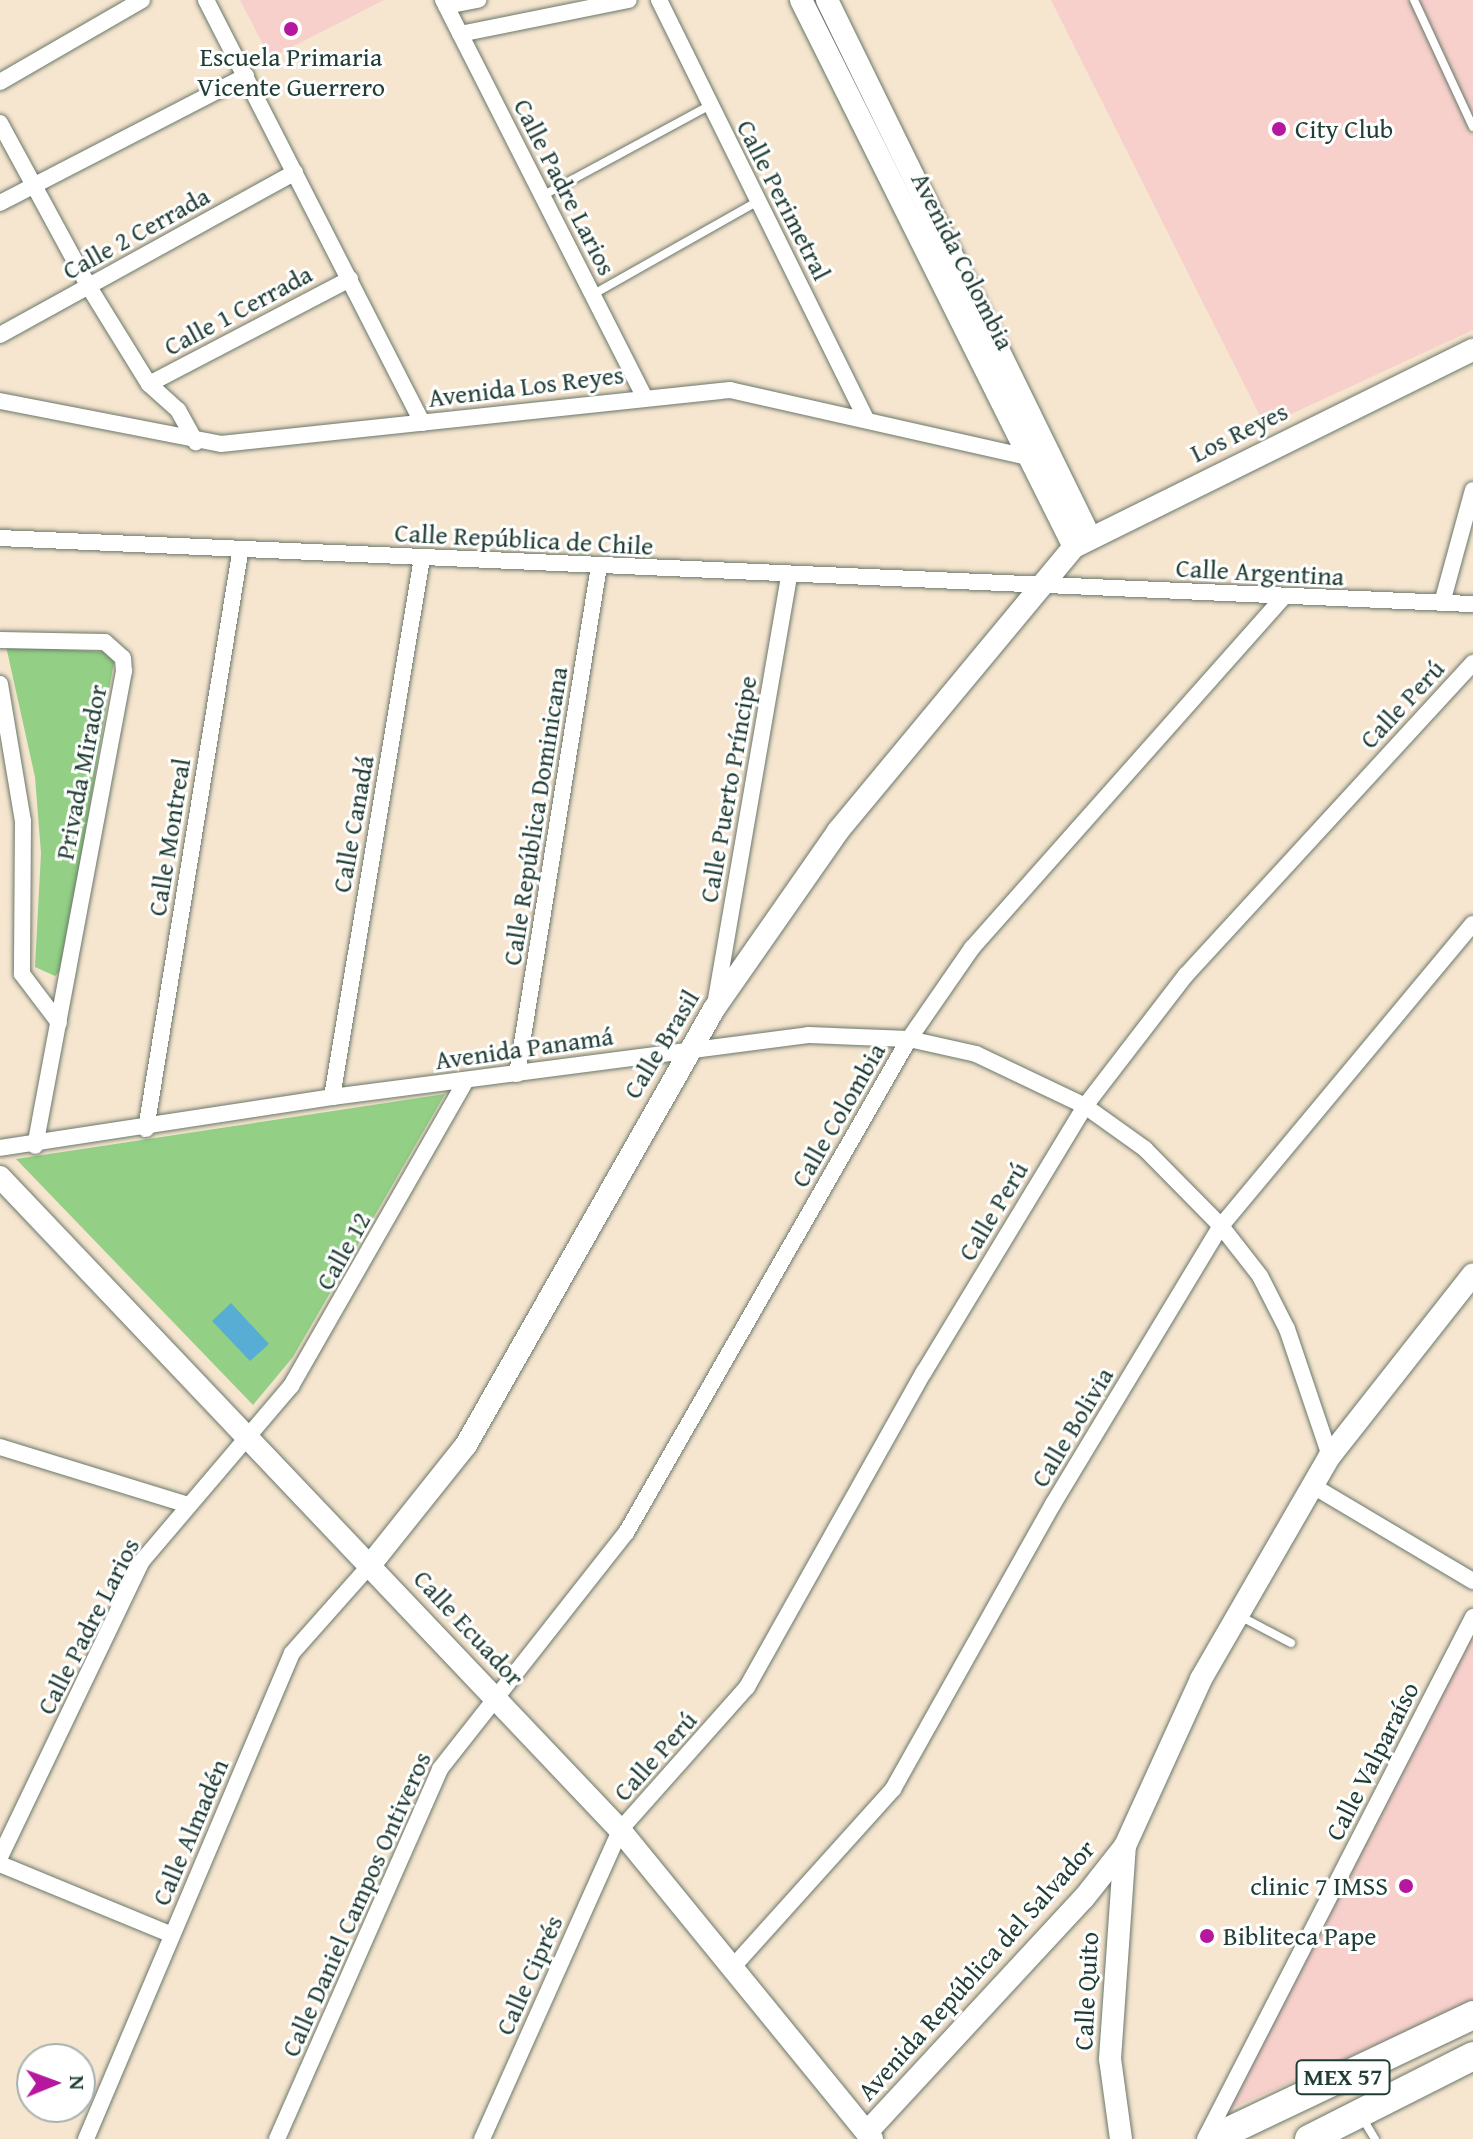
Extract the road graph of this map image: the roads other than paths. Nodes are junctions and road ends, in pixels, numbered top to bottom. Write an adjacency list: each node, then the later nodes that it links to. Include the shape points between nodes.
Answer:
1 (142, 0): 12 (street)
2 (206, 0): 11 (street)
3 (478, 0): 9 (street)
4 (629, 0): 10 (street)
5 (659, 0): 13 (street, Calle Perimetral)
6 (801, 0): 32 (street, Avenida Colombia)
7 (827, 0): 33 (street, Avenida Colombia)
8 (1414, 0): 15 (lane)
9 (444, 3): 10 (street, Calle Padre Larios)
10 (460, 34): 18 (street, Calle Padre Larios)
11 (246, 76): 16 (street); 17 (street)
12 (0, 82)
13 (710, 105): 18 (lane); 19 (street, Calle Perimetral)
14 (0, 123): 17 (street)
15 (1473, 127)
16 (295, 172): 21 (street); 22 (street, Calle 2 Cerrada)
17 (33, 186): 20 (street); 22 (street)
18 (542, 196): 23 (street, Calle Padre Larios)
19 (758, 201): 23 (lane); 29 (street, Calle Perimetral)
20 (0, 203)
21 (350, 279): 26 (street, Calle 1 Cerrada); 30 (street)
22 (89, 287): 24 (street, Calle 2 Cerrada); 26 (street)
23 (592, 295): 27 (street, Calle Padre Larios)
24 (0, 335)
25 (1473, 350): 36 (street, Los Reyes)
26 (149, 384): 31 (street, via 178,410)
27 (644, 396): 29 (street, Avenida Los Reyes, via 751,392); 30 (street, Avenida Los Reyes)
28 (0, 401): 31 (street, Avenida Los Reyes)
29 (867, 420): 32 (street, Avenida Los Reyes)
30 (422, 423): 31 (street, Avenida Los Reyes, via 238,443)
31 (196, 442)
32 (1030, 458): 33 (street, Avenida Los Reyes); 36 (street, Avenida Colombia)
33 (1056, 462): 36 (street, Avenida Colombia)
34 (1473, 490): 43 (street)
35 (0, 538): 37 (street, Calle República de Chile)
36 (1082, 541): 41 (street, Los Reyes)
37 (240, 553): 38 (street, Calle República de Chile); 57 (street, Calle Montreal)
38 (422, 558): 39 (street, Calle República de Chile); 55 (street, Calle Canadá)
39 (599, 566): 40 (street, Calle República de Chile); 53 (street, Calle República Dominicana)
40 (789, 577): 41 (street, Calle República de Chile); 49 (street, Calle Puerto Príncipe)
41 (1046, 585): 42 (street, Calle Argentina); 49 (street, Calle Brasil, via 848,820)
42 (1283, 598): 43 (street, Calle Argentina); 51 (street, Calle Colombia, via 972,948)
43 (1442, 603): 44 (street, Calle Argentina)
44 (1473, 604)
45 (0, 640): 50 (street, Privada Mirador, via 105,642 123,658)
46 (1473, 663): 56 (street, Calle Perú, via 1186,975)
47 (0, 684): 50 (street, Privada Mirador, via 23,821 20,965 25,981)
48 (1473, 924): 61 (street, Calle Bolivia)
49 (714, 1009): 52 (street, Calle Brasil)
50 (59, 1023): 58 (street, Privada Mirador)
51 (909, 1039): 52 (street, Avenida Panamá, via 808,1035); 56 (street, Avenida Panamá, via 976,1054); 73 (street, Calle Colombia, via 626,1533)
52 (687, 1049): 53 (street, Avenida Panamá); 68 (street, Calle Brasil, via 460,1455)
53 (517, 1074): 54 (street, Avenida Panamá)
54 (466, 1081): 55 (street, Avenida Panamá); 63 (street, Calle 12, via 314,1349)
55 (332, 1097): 57 (street, Avenida Panamá)
56 (1085, 1106): 61 (street, Avenida Panamá, via 1145,1149); 74 (street, Calle Perú, via 924,1372 747,1687)
57 (146, 1129): 58 (street, Avenida Panamá)
58 (35, 1146): 59 (street, Avenida Panamá)
59 (0, 1148)
60 (0, 1177): 63 (street, Calle Ecuador)
61 (1221, 1226): 65 (street, Avenida Panamá, via 1260,1276 1287,1329); 79 (street, Calle Bolivia, via 1053,1504 900,1778)
62 (1473, 1274): 65 (street, Avenida República del Salvador)
63 (248, 1436): 67 (street, Calle Padre Larios); 68 (street, Calle Ecuador)
64 (0, 1447): 67 (street)
65 (1330, 1456): 66 (street, Avenida República del Salvador)
66 (1313, 1486): 69 (street); 70 (street, Avenida República del Salvador)
67 (188, 1505): 76 (street, Calle Padre Larios, via 142,1561)
68 (371, 1564): 73 (street, Calle Ecuador); 78 (street, Calle Almadén, via 292,1653)
69 (1473, 1581)
70 (1238, 1615): 72 (lane); 75 (street, Avenida República del Salvador, via 1201,1679)
71 (1473, 1617): 89 (street, Calle Valparaíso)
72 (1291, 1643)
73 (497, 1701): 74 (street, Calle Ecuador); 86 (street, Calle Daniel Campos Ontiveros, via 440,1769)
74 (620, 1830): 79 (street, Calle Ecuador); 87 (street, Calle Ciprés)
75 (1125, 1846): 83 (street, Avenida República del Salvador); 88 (street, Calle Quito, via 1110,2059)
76 (0, 1857)
77 (0, 1864): 78 (street)
78 (172, 1935): 85 (street, Calle Almadén)
79 (732, 1968): 83 (street, Calle Ecuador)
80 (1473, 2015): 90 (highway, MEX 57)
81 (1473, 2056): 82 (highway, MEX 57)
82 (1359, 2113): 84 (highway, MEX 57); 91 (lane)
83 (870, 2136)
84 (1316, 2137)
85 (86, 2139)
86 (277, 2139)
87 (482, 2139)
88 (1121, 2139)
89 (1205, 2139)
90 (1212, 2139)
91 (1375, 2139)

